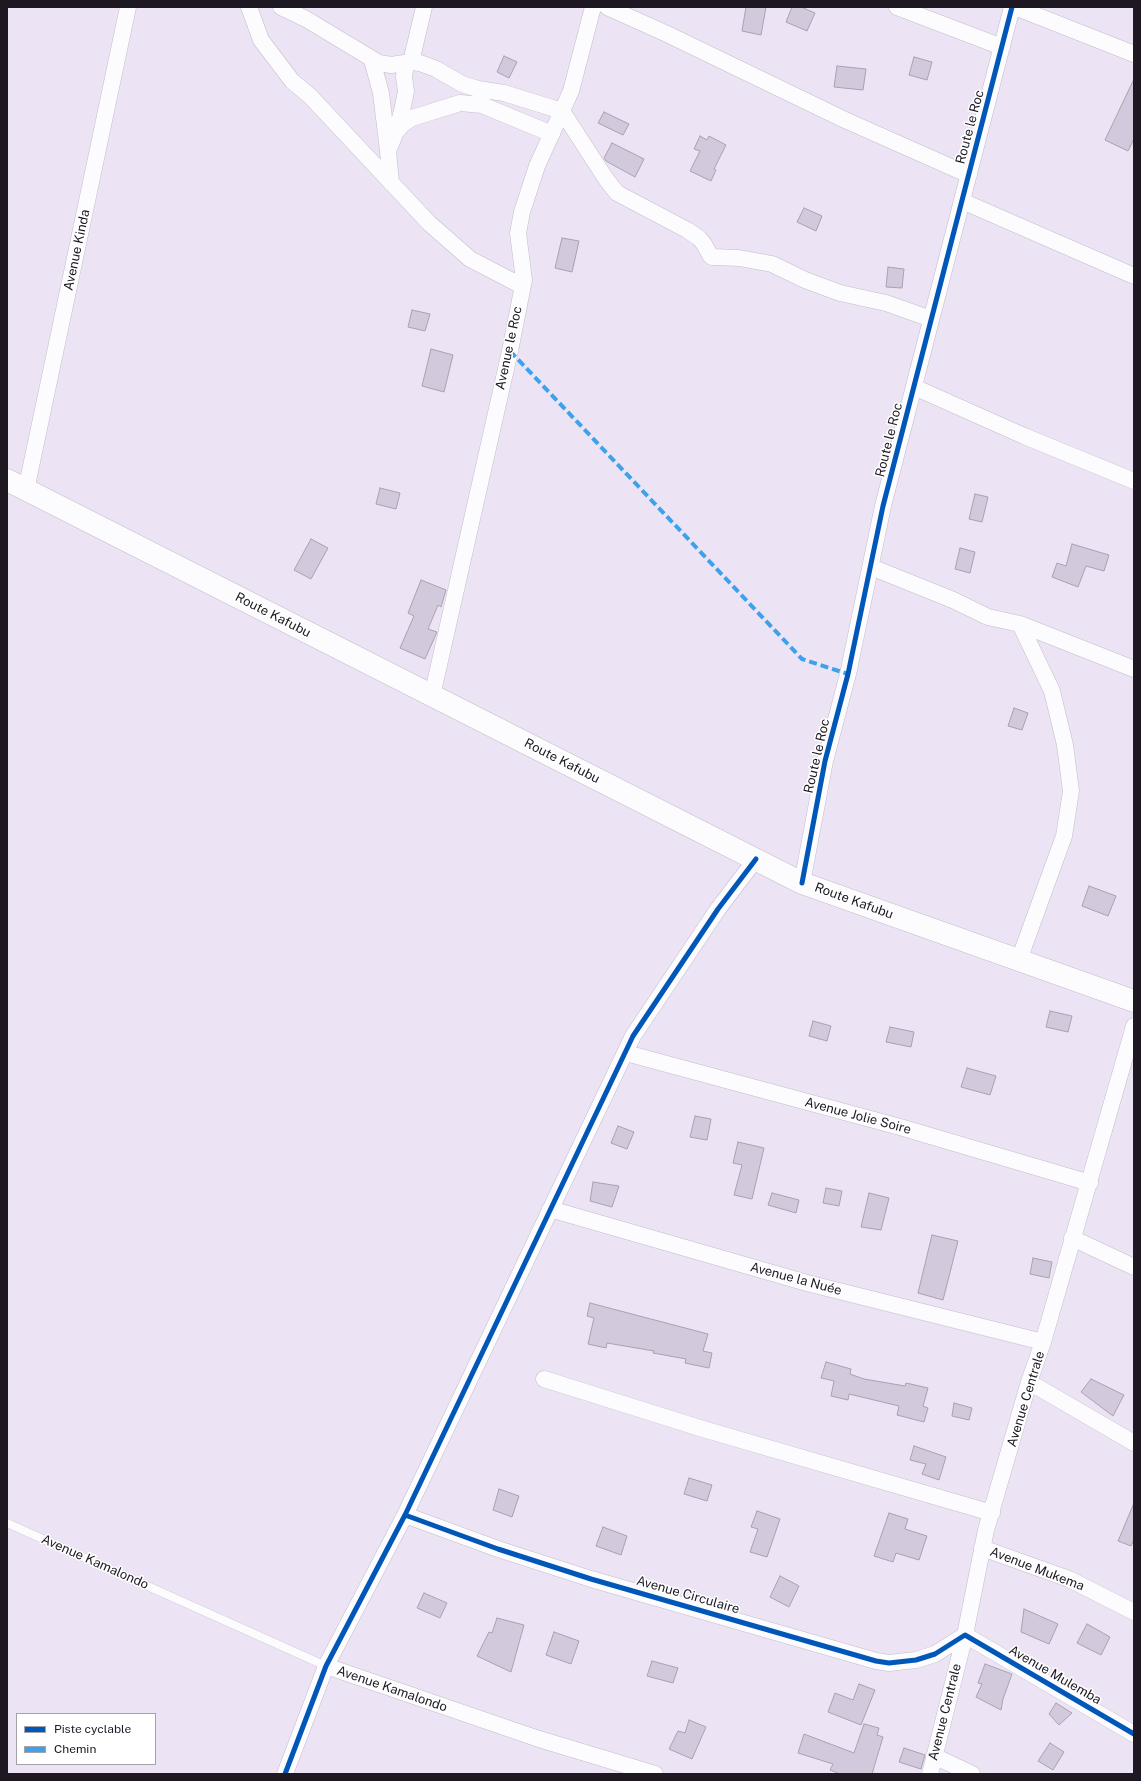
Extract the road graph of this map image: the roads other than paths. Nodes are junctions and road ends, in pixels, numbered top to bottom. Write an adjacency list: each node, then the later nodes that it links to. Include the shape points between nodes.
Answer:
1 (249, 7): 18 (street, via 261,40 283,71 310,96)
2 (281, 7): 11 (street, via 313,23)
3 (424, 7): 12 (street)
4 (593, 7): 13 (street, Avenue le Roc, via 571,91)
5 (607, 7): 17 (street, via 845,120)
6 (897, 7): 9 (street)
7 (1013, 7): 9 (street, Route le Roc); 10 (street)
8 (128, 8): 25 (street, Avenue Kinda)
9 (1002, 47): 17 (street, Route le Roc)
10 (1134, 54)
11 (372, 60): 12 (street, via 391,64); 16 (street, via 381,93)
12 (408, 62): 13 (street, via 436,69 462,84 504,93); 14 (street, via 404,77 406,91)
13 (562, 111): 15 (street, Avenue le Roc); 22 (street, via 617,193 687,230 704,244 710,255 772,264 840,293 886,303)
14 (396, 132): 15 (street, via 412,118 460,103 482,105); 16 (street)
15 (552, 134): 21 (street, Avenue le Roc, via 537,166 522,212 518,233 524,280)
16 (388, 151): 18 (street)
17 (969, 175): 19 (street, Route le Roc)
18 (391, 183): 21 (street, via 429,223 470,258)
19 (962, 201): 20 (street); 22 (street, Route le Roc)
20 (1134, 276)
21 (522, 286): 29 (street, Avenue le Roc, via 510,351)
22 (931, 319): 23 (street, Route le Roc)
23 (914, 387): 24 (street, via 1024,436); 26 (street, Route le Roc, via 883,506)
24 (1134, 480)
25 (16, 485): 29 (main road, Route Kafubu)
26 (871, 567): 27 (street, via 988,617); 31 (street, Route le Roc, via 848,674 825,761)
27 (1020, 624): 28 (street); 32 (street, via 1052,690 1071,791 1064,836)
28 (1134, 669)
29 (432, 696): 30 (main road, Route Kafubu)
30 (756, 859): 31 (main road, Route Kafubu); 35 (street, via 718,909 633,1036)
31 (802, 883): 32 (main road, Route Kafubu)
32 (1019, 960): 33 (main road, Route Kafubu)
33 (1134, 1001)
34 (1134, 1026): 36 (street, Avenue Centrale)
35 (626, 1053): 36 (street, Avenue Jolie Soire, via 900,1127); 37 (street)
36 (1090, 1183): 38 (street, Avenue Centrale)
37 (550, 1209): 40 (street, Avenue la Nuée, via 807,1283); 45 (street)
38 (1072, 1238): 39 (street); 40 (street, Avenue Centrale)
39 (1134, 1267)
40 (1043, 1342): 42 (street, Avenue Centrale)
41 (544, 1379): 44 (street, via 703,1429)
42 (1029, 1382): 43 (street); 44 (street, Avenue Centrale)
43 (1134, 1443)
44 (992, 1513): 47 (street, Avenue Centrale)
45 (405, 1515): 49 (street, Avenue Circulaire, via 591,1579 876,1661 889,1663 916,1660 935,1654); 50 (street)
46 (7, 1523): 50 (lane, Avenue Kamalondo)
47 (982, 1548): 48 (street, Avenue Mukema, via 1069,1579); 49 (street, Avenue Centrale)
48 (1134, 1612)
49 (965, 1635): 51 (street, Avenue Mulemba); 52 (street, Avenue Centrale)
50 (326, 1666): 53 (street); 54 (street, Avenue Kamalondo, via 539,1740)
51 (1134, 1734)
52 (934, 1756): 55 (street, Avenue Centrale); 56 (street)
53 (286, 1774)
54 (655, 1774)
55 (930, 1774)
56 (972, 1774)

